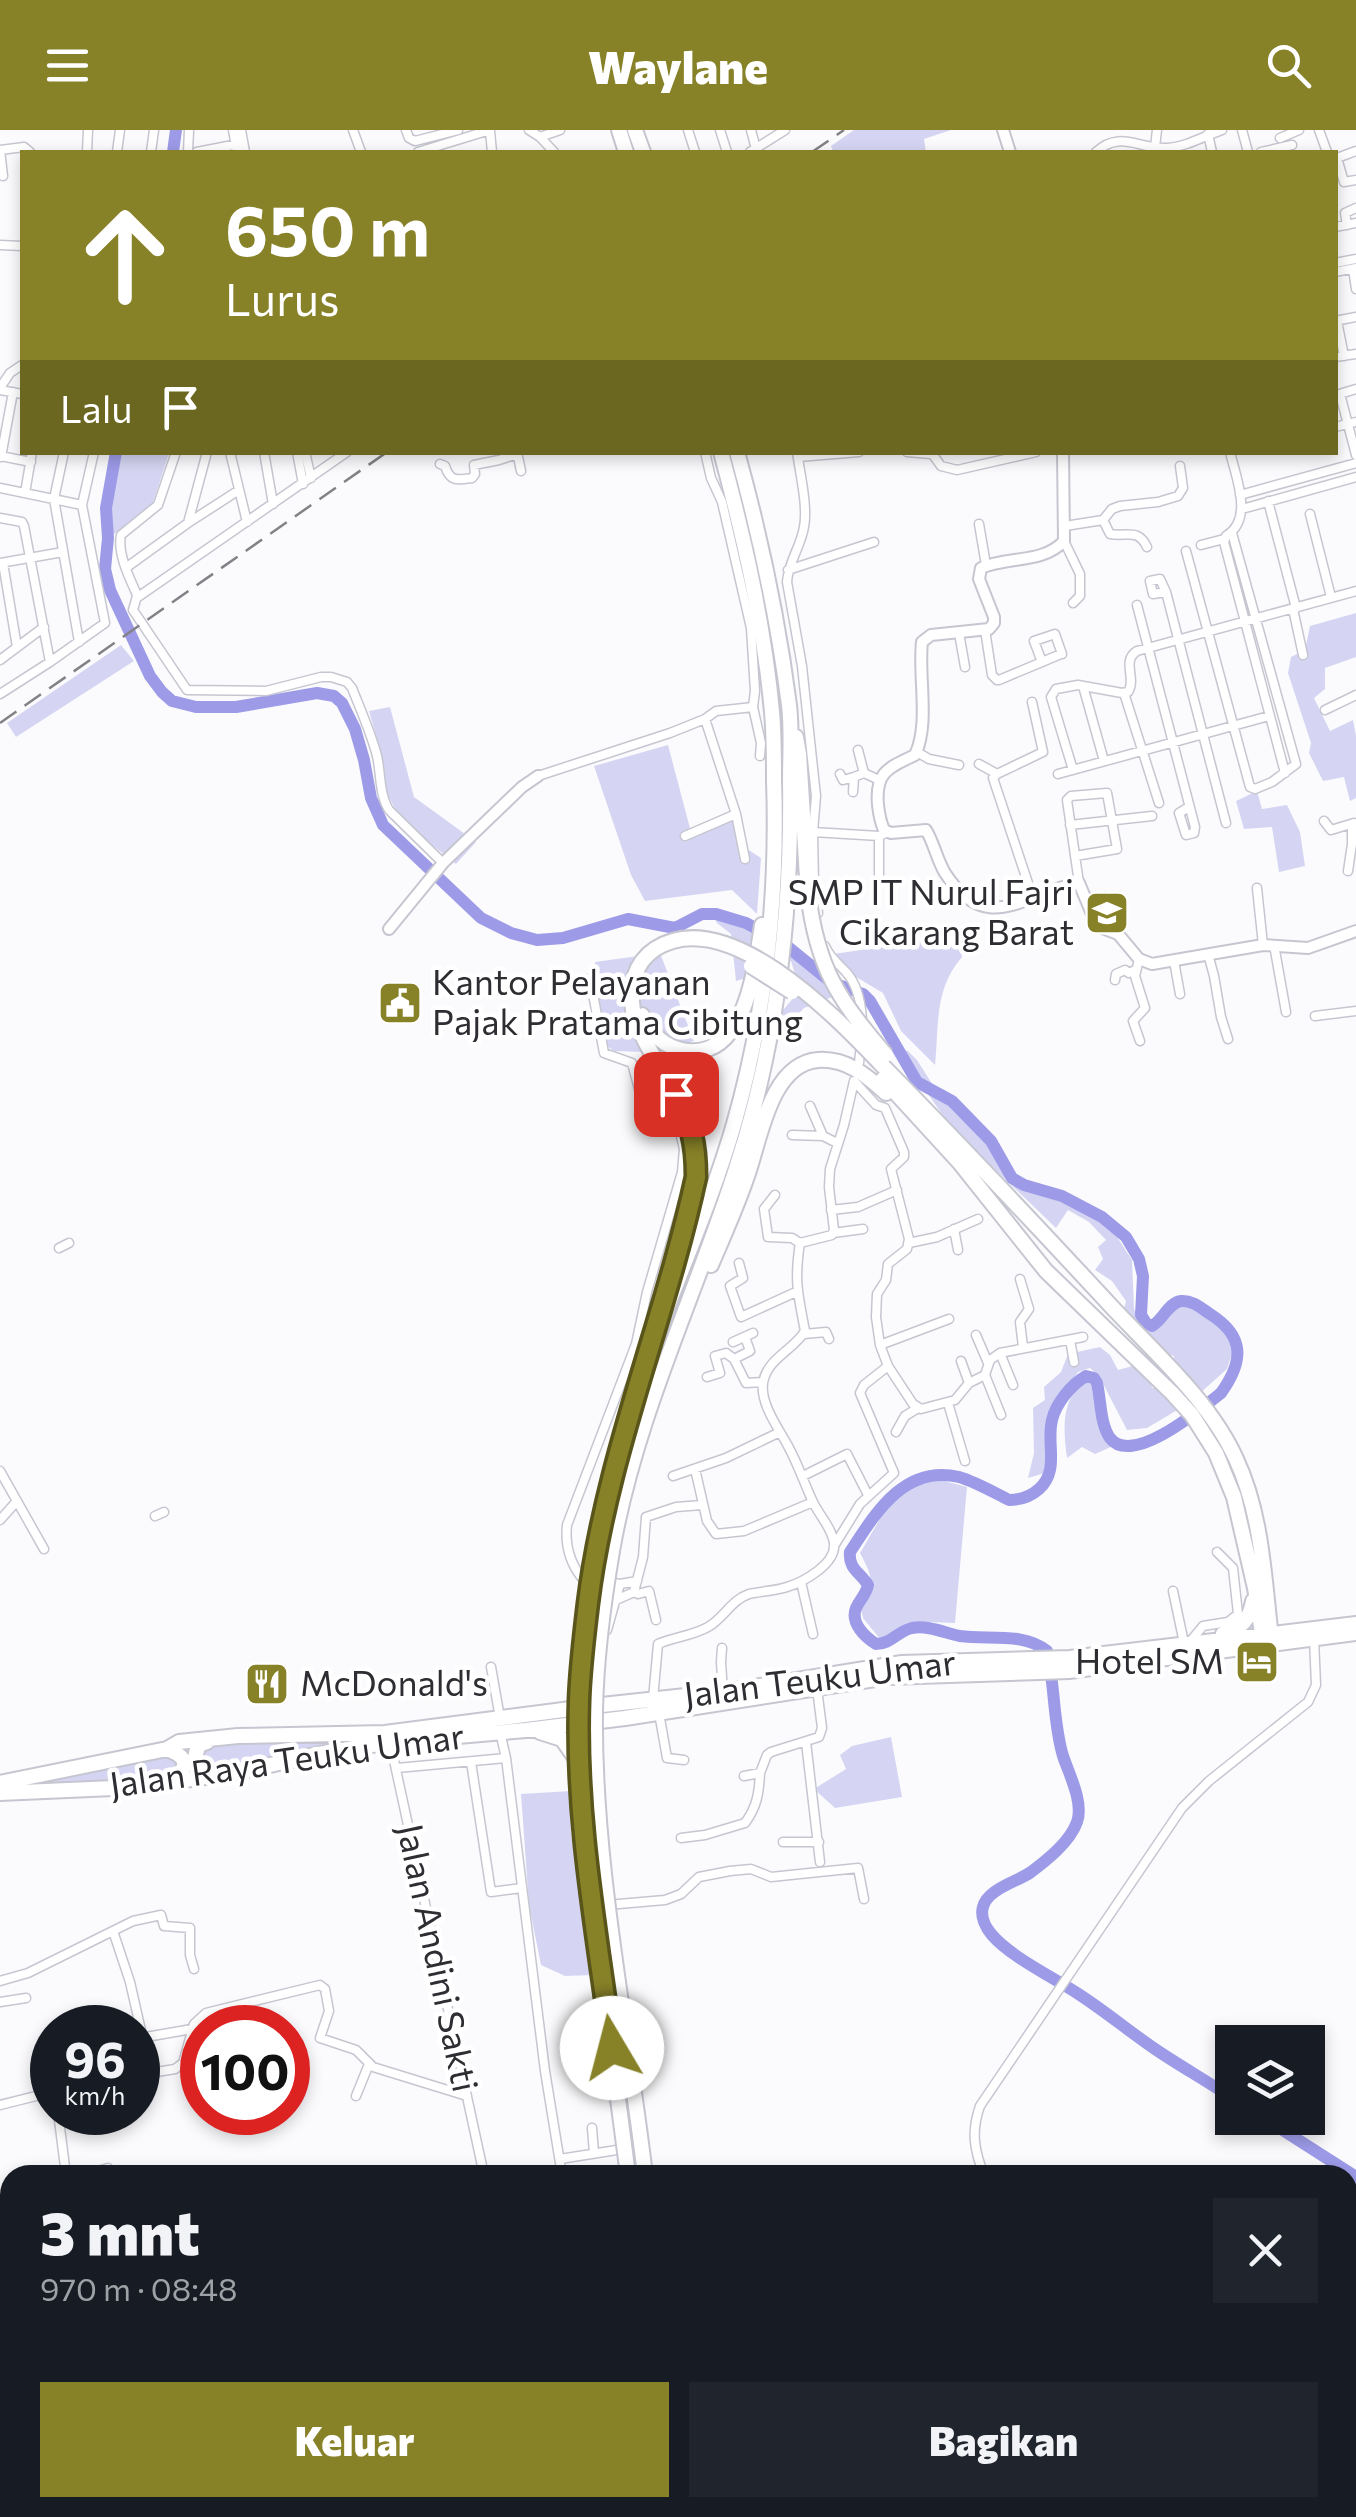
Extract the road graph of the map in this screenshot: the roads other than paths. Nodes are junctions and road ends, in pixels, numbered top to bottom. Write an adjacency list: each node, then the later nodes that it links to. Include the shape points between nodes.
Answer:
1 (233, 130): 16 (street)
2 (241, 130): 16 (street)
3 (406, 130): 4 (street, via 415,141)
4 (458, 130)
5 (490, 130): 21 (street)
6 (529, 130): 14 (street)
7 (560, 130): 14 (street)
8 (751, 130): 23 (street)
9 (785, 130): 23 (street)
10 (1157, 130): 18 (street)
11 (1222, 130): 13 (street)
12 (1299, 130): 15 (street)
13 (1208, 134): 18 (street); 25 (street)
14 (540, 137): 22 (street)
15 (1283, 140)
16 (240, 148)
17 (1140, 148): 18 (street); 24 (street, via 1119,140)
18 (1162, 149)
19 (0, 150): 20 (street); 27 (street)
20 (28, 150)
21 (425, 150)
22 (552, 150)
23 (754, 150)
24 (1099, 150)
25 (1212, 150)
26 (1338, 164): 28 (street, via 1344,182)
27 (3, 176)
28 (1356, 180)
29 (1356, 208): 30 (street, via 1346,212)
30 (1351, 224)
31 (1354, 269): 32 (street)
32 (1356, 289)
33 (1356, 354): 34 (street)
34 (1340, 356)
35 (20, 366): 36 (street)
36 (0, 389): 38 (street)
37 (1356, 389): 39 (street)
38 (18, 393): 61 (street)
39 (1338, 394): 40 (street)
40 (1352, 423): 60 (street)
41 (63, 455): 75 (street)
42 (93, 455): 77 (street)
43 (175, 455): 97 (street, via 158,505 118,540)
44 (206, 455): 84 (street)
45 (231, 455): 72 (street)
46 (265, 455): 78 (street)
47 (298, 455): 70 (street)
48 (306, 455): 70 (street)
49 (340, 455): 70 (street)
50 (512, 455): 65 (street, via 474,464 474,476 454,481)
51 (517, 455): 68 (street)
52 (706, 455): 126 (street, via 751,628)
53 (721, 455): 169 (highway, via 754,590 772,713)
54 (738, 455): 127 (highway)
55 (797, 455): 98 (street, via 805,523)
56 (933, 455): 67 (street, via 950,469)
57 (973, 455): 67 (street)
58 (1063, 455): 86 (street)
59 (1231, 455): 74 (street)
60 (1356, 455)
61 (0, 456): 63 (street)
62 (1010, 456): 67 (street)
63 (32, 457): 73 (street)
64 (1356, 463): 74 (street)
65 (440, 464)
66 (1180, 466): 82 (street, via 1178,496 1120,506)
67 (975, 467)
68 (521, 470)
69 (1356, 478): 76 (street)
70 (307, 481): 78 (street)
71 (0, 488): 73 (street)
72 (239, 490): 83 (street); 84 (street)
73 (25, 493): 75 (street)
74 (1240, 495): 79 (street)
75 (54, 499): 77 (street); 93 (street)
76 (1268, 501): 79 (street); 105 (street)
77 (82, 504): 113 (street, via 105,620)
78 (274, 504): 83 (street)
79 (1242, 508): 87 (street)
80 (1310, 514): 102 (street)
81 (0, 518): 94 (street, via 22,522)
82 (1103, 520): 86 (street); 91 (street, via 1110,534 1136,534)
83 (247, 522): 101 (street)
84 (188, 523): 97 (street)
85 (978, 524): 96 (street)
86 (1065, 526): 88 (street)
87 (1228, 536): 90 (street); 106 (street); 107 (street)
88 (1064, 541): 96 (street, via 1038,556); 103 (street, via 1082,583)
89 (874, 542): 98 (street)
90 (1202, 544)
91 (1146, 547)
92 (1186, 550): 110 (street)
93 (62, 552): 94 (street); 113 (street)
94 (31, 556): 95 (street); 108 (street)
95 (1, 563): 114 (street)
96 (986, 566): 109 (street, via 978,575 994,624)
97 (127, 567): 101 (street)
98 (788, 570): 160 (street, via 816,796)
99 (1356, 591): 102 (street)
100 (1166, 592): 112 (street)
101 (138, 596): 165 (street, via 133,610 187,690 266,691 321,677 347,682 373,743 388,810)
102 (1331, 597): 105 (street)
103 (1072, 603)
104 (1137, 605): 115 (street)
105 (1294, 608): 106 (street); 116 (street)
106 (1254, 619): 107 (street); 143 (street, via 1295,760)
107 (1244, 622): 110 (street); 129 (street)
108 (44, 627): 114 (street); 118 (street)
109 (984, 630): 111 (street); 119 (street, via 997,680)
110 (1207, 632): 112 (street); 131 (street)
111 (959, 633): 120 (street); 136 (street, via 922,642)
112 (1178, 640): 115 (street); 132 (street)
113 (79, 642): 118 (street)
114 (17, 648): 117 (street)
115 (1148, 648): 122 (street, via 1130,655 1132,688); 133 (street)
116 (1303, 655)
117 (0, 660)
118 (50, 662): 123 (street)
119 (1042, 662)
120 (965, 667)
121 (1083, 686): 122 (street); 138 (street); 141 (street, via 1060,687 1051,697)
122 (1124, 693): 135 (street)
123 (0, 694)
124 (1356, 695): 128 (street)
125 (1032, 702): 145 (street, via 1043,752)
126 (752, 708): 130 (street, via 716,711); 137 (street)
127 (789, 708): 169 (highway, via 791,821); 190 (highway, bridge, via 799,754 811,920 827,972)
128 (1324, 710)
129 (1268, 716): 131 (street); 143 (street)
130 (704, 720): 147 (street); 153 (street)
131 (1233, 726): 132 (street); 143 (street, via 1251,789)
132 (1203, 734): 133 (street); 157 (street)
133 (1172, 741): 135 (street); 152 (street)
134 (858, 750): 142 (street)
135 (1142, 750): 138 (street); 151 (street)
136 (917, 752): 140 (street); 149 (street)
137 (760, 756)
138 (1104, 762): 141 (street)
139 (979, 764): 145 (street)
140 (959, 765)
141 (1073, 770): 146 (street)
142 (864, 773): 148 (street); 149 (street)
143 (1284, 773)
144 (840, 774): 148 (street, via 843,780)
145 (996, 774): 172 (street)
146 (1058, 774)
147 (538, 776): 165 (street)
148 (854, 777): 150 (street)
149 (879, 780): 161 (street)
150 (853, 792)
151 (1160, 803)
152 (1189, 808)
153 (736, 814): 162 (street); 164 (street)
154 (1152, 816): 155 (street)
155 (1114, 821): 159 (street); 159 (street, via 1105,792 1068,798); 163 (street, via 1117,849)
156 (1324, 821): 158 (street, via 1331,830)
157 (1226, 823)
158 (1354, 823): 166 (street)
159 (1070, 825): 163 (street)
160 (813, 832): 161 (street); 190 (street, via 820,926 827,950 854,981)
161 (884, 834): 167 (street); 172 (street, via 926,830 947,876 977,906 993,909)
162 (684, 836)
163 (1075, 856): 168 (street)
164 (744, 859)
165 (441, 866): 174 (street)
166 (1348, 871)
167 (878, 876)
168 (1079, 883): 172 (street); 173 (street)
169 (777, 886): 178 (highway); 234 (highway, via 780,972 771,1038 740,1155)
170 (1257, 888): 176 (street)
171 (1106, 897): 173 (street)
172 (1032, 898)
173 (1088, 903): 180 (street, via 1097,926 1118,934)
174 (389, 928)
175 (1356, 930): 176 (street, via 1308,948)
176 (1268, 945): 177 (street); 186 (street)
177 (1208, 954): 179 (street); 188 (street)
178 (763, 956): 184 (highway, via 739,1020 716,1046 689,1051 667,1045); 235 (highway, via 754,1040 735,1122)
179 (1174, 961): 180 (street); 183 (street)
180 (1137, 964): 182 (street); 189 (street, via 1146,1008 1132,1020)
181 (590, 978): 257 (street, via 604,1052 633,1064 639,1089 668,1096 684,1149 636,1344 567,1525 578,1574)
182 (1116, 980)
183 (1180, 994)
184 (636, 1010): 190 (highway, bridge, via 631,991 649,954 678,940 709,940 804,989); 235 (highway, via 638,1026 692,1128 696,1177)
185 (1356, 1011): 187 (street)
186 (1286, 1012)
187 (1315, 1016)
188 (1228, 1039)
189 (1140, 1041)
190 (874, 1062): 192 (highway)
191 (810, 1106): 194 (street)
192 (935, 1127): 233 (highway); 233 (highway, via 1046,1271); 234 (highway, via 853,1067 816,1060 789,1073 770,1104 746,1178)
193 (792, 1134): 194 (street)
194 (823, 1136): 195 (street)
195 (837, 1143): 196 (street, via 854,1078 885,1108 904,1152 891,1169); 198 (street)
196 (896, 1190): 198 (street, via 858,1207); 205 (street)
197 (775, 1195): 203 (street, via 764,1206 766,1234)
198 (831, 1210): 202 (street)
199 (978, 1219): 201 (street)
200 (863, 1229): 202 (street)
201 (954, 1230): 205 (street); 207 (street)
202 (833, 1232): 203 (street)
203 (800, 1242): 210 (street)
204 (68, 1244): 206 (street)
205 (908, 1244): 220 (street, via 888,1264 878,1294)
206 (59, 1248)
207 (958, 1250)
208 (739, 1264): 211 (street, via 743,1278 730,1287)
209 (1020, 1279): 221 (street, via 1029,1308 1020,1322)
210 (796, 1292): 211 (street); 213 (street)
211 (741, 1317): 215 (street)
212 (949, 1319): 220 (street)
213 (804, 1334): 217 (street, via 826,1332); 230 (street, via 771,1365)
214 (976, 1335): 226 (street)
215 (748, 1336): 219 (street); 223 (street, via 750,1351)
216 (1083, 1337): 218 (street)
217 (829, 1339)
218 (1070, 1340): 221 (street); 225 (street)
219 (733, 1342)
220 (880, 1345): 227 (street)
221 (1023, 1347): 222 (street)
222 (1000, 1354): 226 (street); 232 (street)
223 (734, 1360): 229 (street, via 715,1356 720,1373); 230 (street, via 746,1383)
224 (962, 1361): 231 (street)
225 (1074, 1362)
226 (988, 1364): 228 (street)
227 (888, 1366): 237 (street); 240 (street, via 860,1394)
228 (985, 1375): 231 (street); 238 (street)
229 (707, 1376)
230 (764, 1382): 239 (street)
231 (970, 1383): 236 (street)
232 (1012, 1385)
233 (1178, 1388): 258 (highway, via 1230,1483); 258 (highway, via 1214,1421 1247,1485)
234 (656, 1389): 253 (highway)
235 (634, 1399): 253 (highway, via 611,1481)
236 (948, 1403): 237 (street); 241 (street)
237 (918, 1408): 240 (street)
238 (1001, 1415)
239 (780, 1432): 242 (street); 245 (street)
240 (883, 1445): 246 (street, via 894,1473)
241 (966, 1460)
242 (695, 1469): 244 (street); 249 (street)
243 (0, 1471): 247 (street)
244 (673, 1476)
245 (803, 1476): 246 (street, via 846,1454); 248 (street)
246 (868, 1495): 251 (street)
247 (17, 1501): 250 (street); 252 (street)
248 (813, 1502): 249 (street, via 744,1531 716,1534); 251 (street)
249 (702, 1505): 255 (street, via 646,1517)
250 (0, 1520)
251 (834, 1546): 256 (street, via 825,1564)
252 (44, 1549)
253 (605, 1549): 328 (highway, bridge, via 588,1601 580,1774); 329 (highway, bridge, via 596,1773)
254 (1217, 1552): 269 (street, via 1233,1568 1238,1614 1203,1626)
255 (637, 1581): 257 (street); 260 (street)
256 (801, 1582): 266 (street); 277 (street, via 742,1597 708,1627 660,1642)
257 (620, 1584): 261 (street)
258 (1261, 1588): 264 (highway, via 1280,1621); 267 (highway); 269 (highway, via 1242,1626)
259 (1173, 1591): 269 (street)
260 (634, 1592): 261 (street); 262 (street, via 649,1591)
261 (616, 1600): 278 (street)
262 (656, 1620)
263 (1356, 1624): 264 (highway)
264 (1326, 1628): 267 (highway)
265 (1356, 1633): 268 (highway)
266 (813, 1634)
267 (1267, 1639): 268 (highway); 269 (highway); 271 (highway)
268 (1314, 1639): 330 (street, via 1316,1686 1308,1702 1182,1808 980,2106 973,2134)
269 (1191, 1642): 271 (highway)
270 (722, 1648): 276 (street)
271 (1069, 1664): 272 (highway, Jalan Teuku Umar)
272 (1035, 1666): 274 (highway, Jalan Teuku Umar); 275 (highway, Jalan Teuku Umar, via 902,1663)
273 (491, 1667): 281 (street)
274 (817, 1688): 275 (highway, Jalan Teuku Umar); 285 (street, via 821,1733)
275 (774, 1689): 276 (highway, Jalan Teuku Umar); 277 (highway, Jalan Teuku Umar)
276 (723, 1692): 277 (highway, Jalan Teuku Umar)
277 (656, 1706): 278 (highway, Jalan Teuku Umar); 280 (highway, Jalan Teuku Umar); 290 (street, via 666,1758)
278 (601, 1712): 279 (highway, Jalan Teuku Umar); 280 (highway, Jalan Teuku Umar)
279 (576, 1713): 281 (highway, Jalan Raya Teuku Umar); 282 (highway, Jalan Raya Teuku Umar)
280 (625, 1718): 289 (highway, via 606,1730)
281 (500, 1725): 282 (highway, Jalan Raya Teuku Umar); 283 (highway, Jalan Raya Teuku Umar); 284 (highway, Jalan Raya Teuku Umar); 288 (street)
282 (526, 1730): 287 (highway, via 562,1739)
283 (210, 1741): 286 (highway, Jalan Raya Teuku Umar); 294 (highway, via 195,1754 198,1771)
284 (390, 1742): 292 (street, Jalan Andini Sakti); 294 (highway, Jalan Raya Teuku Umar)
285 (806, 1742): 293 (street, via 769,1753); 301 (street)
286 (167, 1749): 296 (highway, via 185,1766); 297 (highway, Jalan Raya Teuku Umar)
287 (574, 1756)
288 (506, 1758): 291 (street); 303 (street)
289 (601, 1759)
290 (684, 1760)
291 (471, 1762): 292 (street); 303 (street, via 491,1892)
292 (396, 1768): 316 (street, Jalan Andini Sakti)
293 (760, 1774): 295 (street); 299 (street, via 760,1794 745,1823)
294 (210, 1776): 296 (highway, Jalan Raya Teuku Umar)
295 (744, 1776)
296 (170, 1782): 298 (highway, Jalan Raya Teuku Umar)
297 (0, 1783)
298 (0, 1793)
299 (681, 1838)
300 (783, 1842): 301 (street)
301 (819, 1842): 302 (street)
302 (820, 1862)
303 (521, 1888): 324 (street)
304 (864, 1900): 305 (street, via 858,1868 771,1877 751,1869 699,1877 665,1900)
305 (608, 1905)
306 (114, 1931): 307 (street, via 161,1915 164,1926 190,1928); 309 (street); 314 (street, via 142,2035)
307 (194, 1969)
308 (297, 1976): 310 (street)
309 (0, 1981)
310 (300, 1989): 313 (street); 315 (street, via 323,1986 328,2010 320,2038 356,2050)
311 (26, 1998): 312 (street)
312 (0, 2002)
313 (237, 2005)
314 (180, 2034)
315 (368, 2064): 316 (street); 317 (street)
316 (463, 2095): 326 (street, Jalan Andini Sakti)
317 (356, 2096)
318 (30, 2098): 319 (street)
319 (0, 2105)
320 (592, 2128): 323 (street)
321 (61, 2135): 325 (street)
322 (628, 2148): 323 (street)
323 (594, 2153): 324 (street)
324 (560, 2159): 327 (street)
325 (65, 2165)
326 (481, 2165)
327 (561, 2165)
328 (627, 2165)
329 (644, 2165)
330 (980, 2165)

